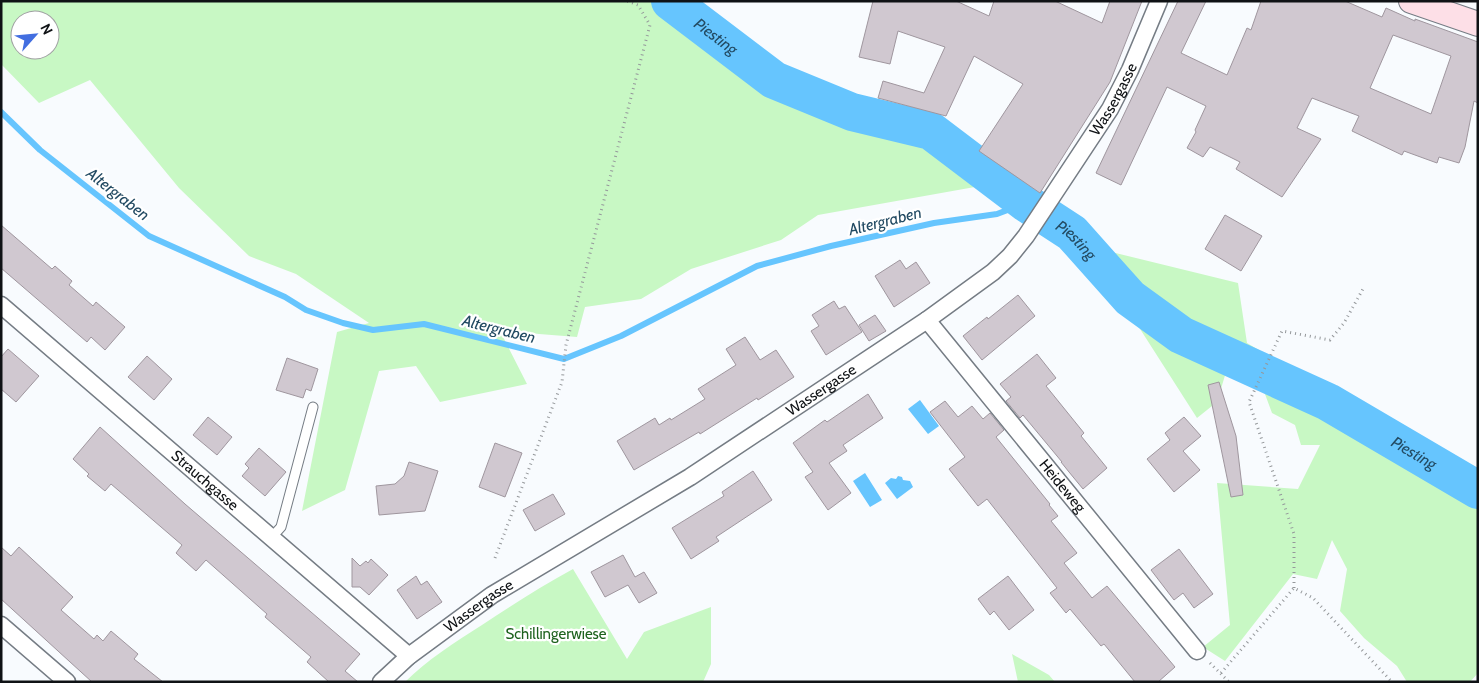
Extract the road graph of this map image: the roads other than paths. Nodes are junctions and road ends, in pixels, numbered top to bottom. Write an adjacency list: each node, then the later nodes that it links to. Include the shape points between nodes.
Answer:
1 (1159, 1): 5 (street, Wassergasse, via 1110,109 1026,236 993,272)
2 (1411, 1): 3 (main road)
3 (1478, 24)
4 (1, 305): 7 (street, Strauchgasse)
5 (927, 320): 9 (street, Heideweg); 10 (street, Wassergasse, via 686,479 492,595)
6 (313, 407): 7 (lane, via 281,527)
7 (271, 538): 10 (street, Strauchgasse)
8 (1, 625): 11 (street)
9 (1197, 651)
10 (409, 656): 12 (street, Wassergasse)
11 (67, 682)
12 (381, 682)

